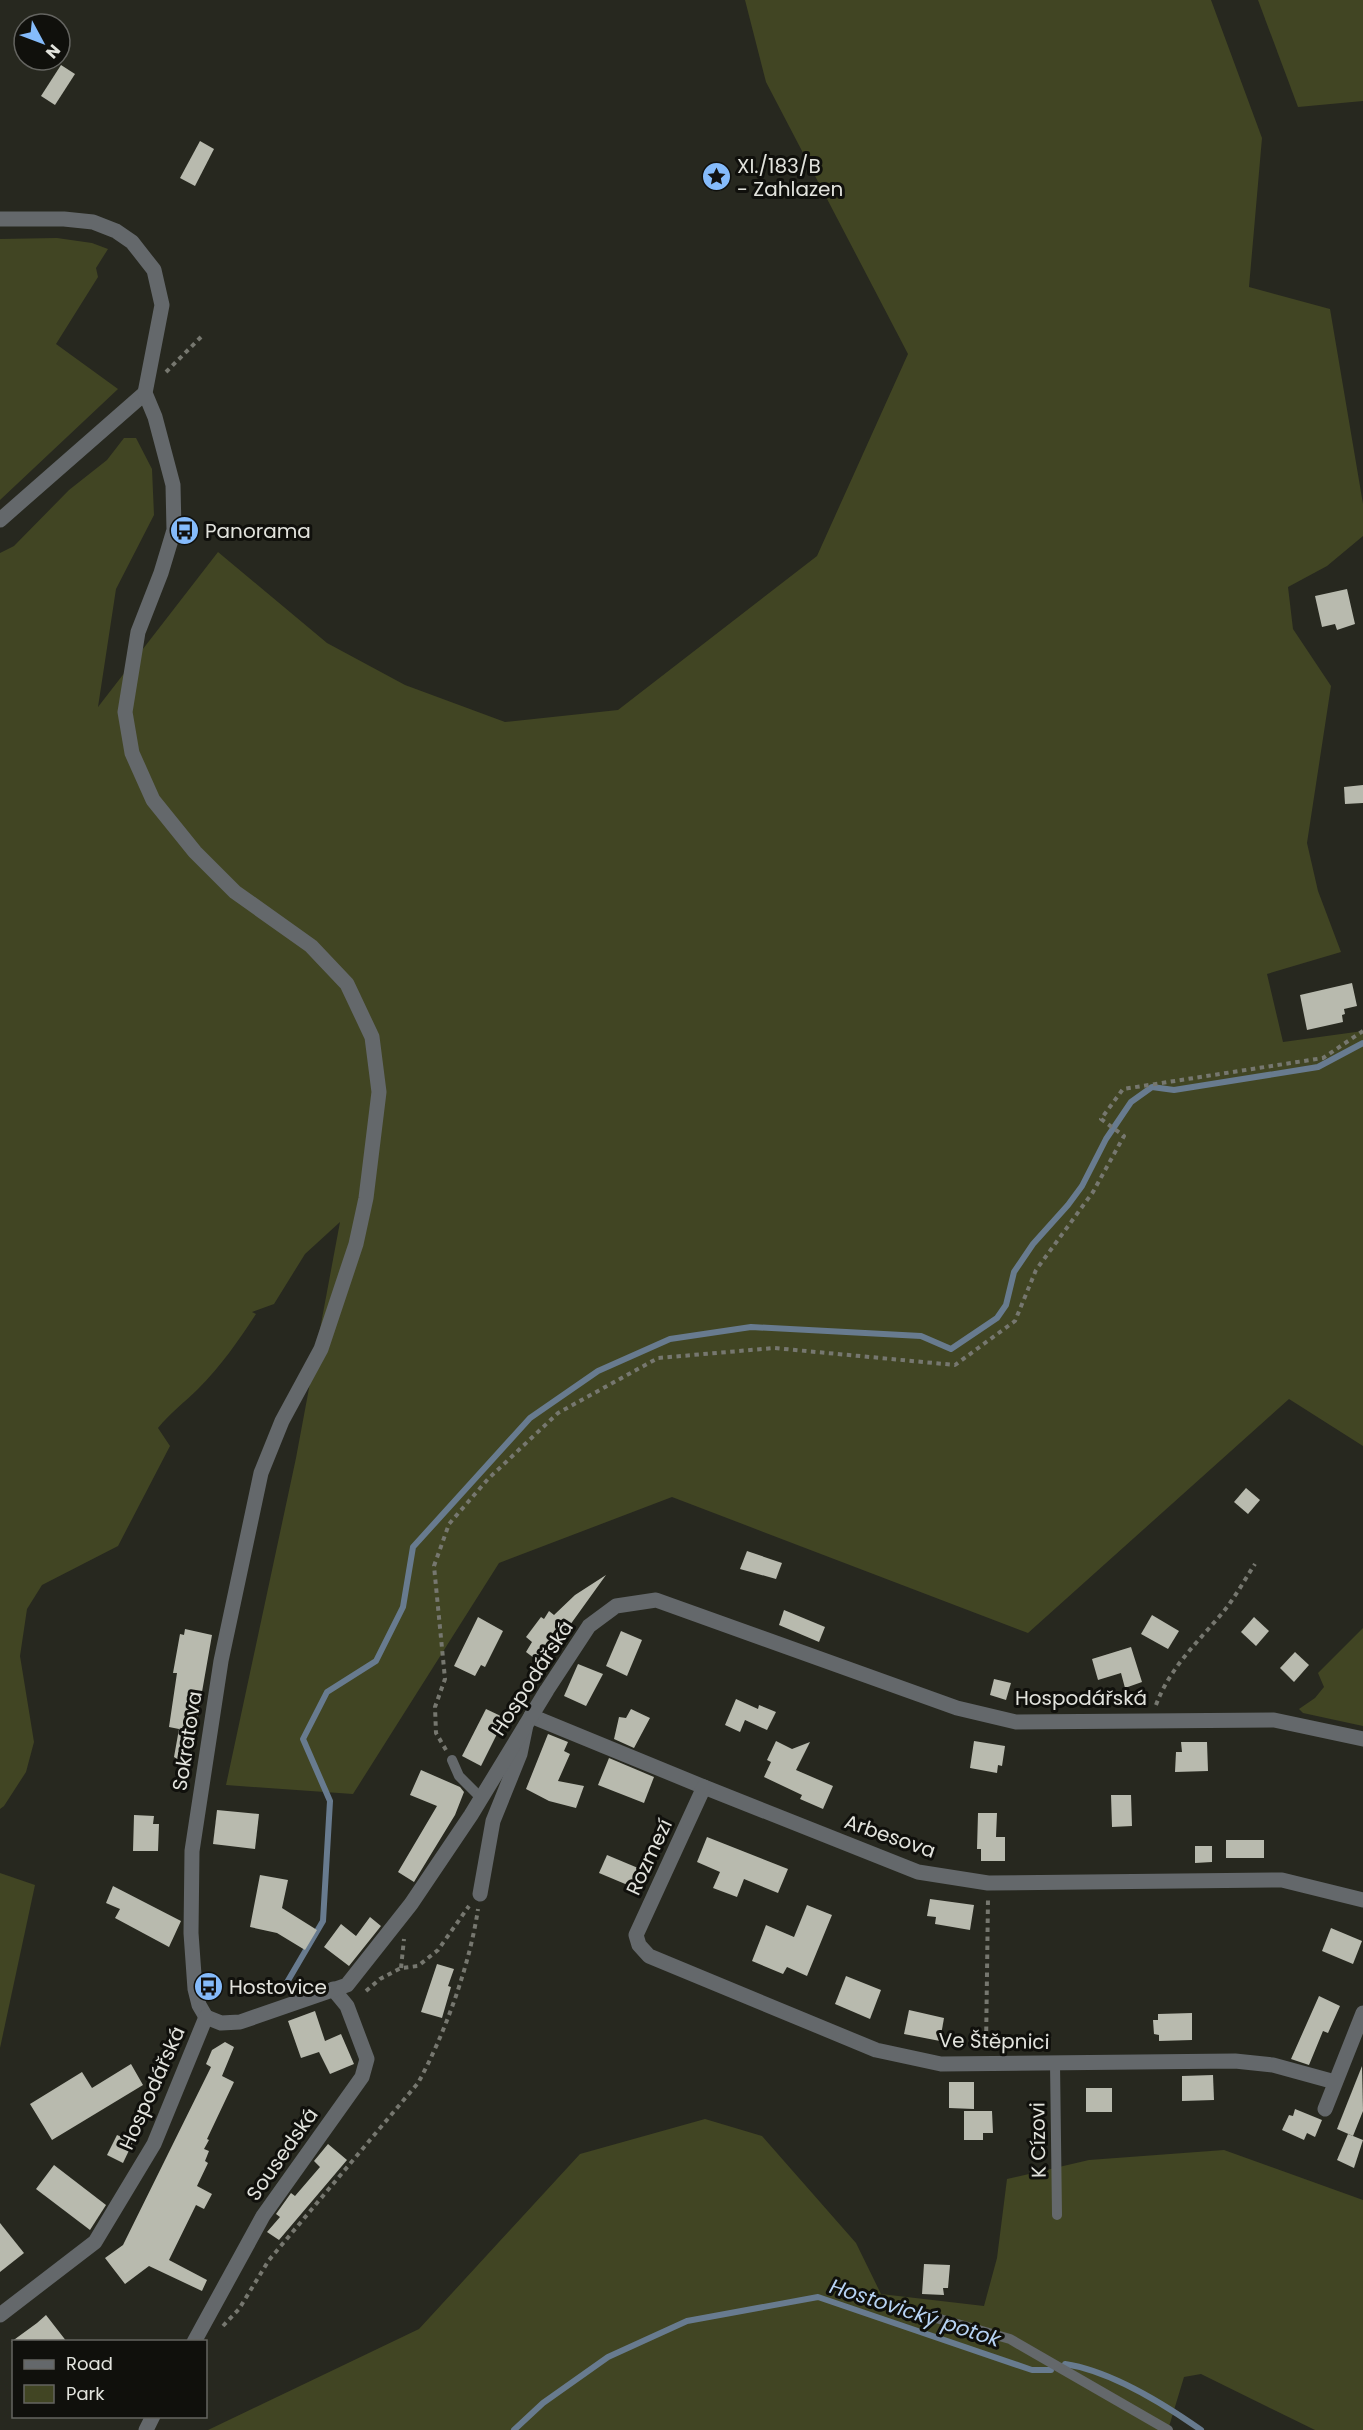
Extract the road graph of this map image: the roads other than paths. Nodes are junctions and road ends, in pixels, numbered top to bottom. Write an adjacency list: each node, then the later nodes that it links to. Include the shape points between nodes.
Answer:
1 (0, 219): 2 (street, via 93,222 132,242 154,270 162,305)
2 (145, 393): 3 (street); 14 (street, Sokratova, via 173,485 174,530 138,632 125,712 132,753 153,800 195,852 236,892 310,946 347,984 372,1037 379,1092 366,1198 356,1244 321,1349 282,1421 261,1473 221,1661 192,1851 195,1989)
3 (0, 520)
4 (529, 1719): 5 (street, Hospodářská, via 590,1626 616,1606 656,1600 957,1708 1016,1722 1274,1720); 7 (street, Arbesova); 8 (street, Hospodářská); 9 (street, via 494,1821)
5 (1363, 1739)
6 (452, 1760): 8 (lane, via 459,1776)
7 (704, 1787): 10 (street, Arbesova, via 918,1872 988,1883 1282,1880); 11 (street, Rozmezí, via 636,1935)
8 (481, 1798): 12 (street, Hospodářská, via 411,1904 347,1985)
9 (480, 1894)
10 (1363, 1900)
11 (639, 1945): 15 (street, Ve Štěpnici, via 649,1956 876,2050 941,2064)
12 (333, 1989): 14 (street, Hospodářská, via 240,2022 221,2023); 21 (street, Sousedská, via 347,2006 367,2059 362,2077 263,2216)
13 (1363, 2013): 16 (street)
14 (206, 2017): 20 (street, Hospodářská, via 154,2144 95,2242)
15 (1055, 2063): 16 (street, Ve Štěpnici, via 1235,2061 1273,2065); 18 (lane, K Cízovi)
16 (1335, 2082): 17 (street)
17 (1325, 2109)
18 (1057, 2215)
19 (915, 2312): 22 (lane, via 1010,2338)
20 (0, 2314)
21 (195, 2340)
22 (1168, 2430)

